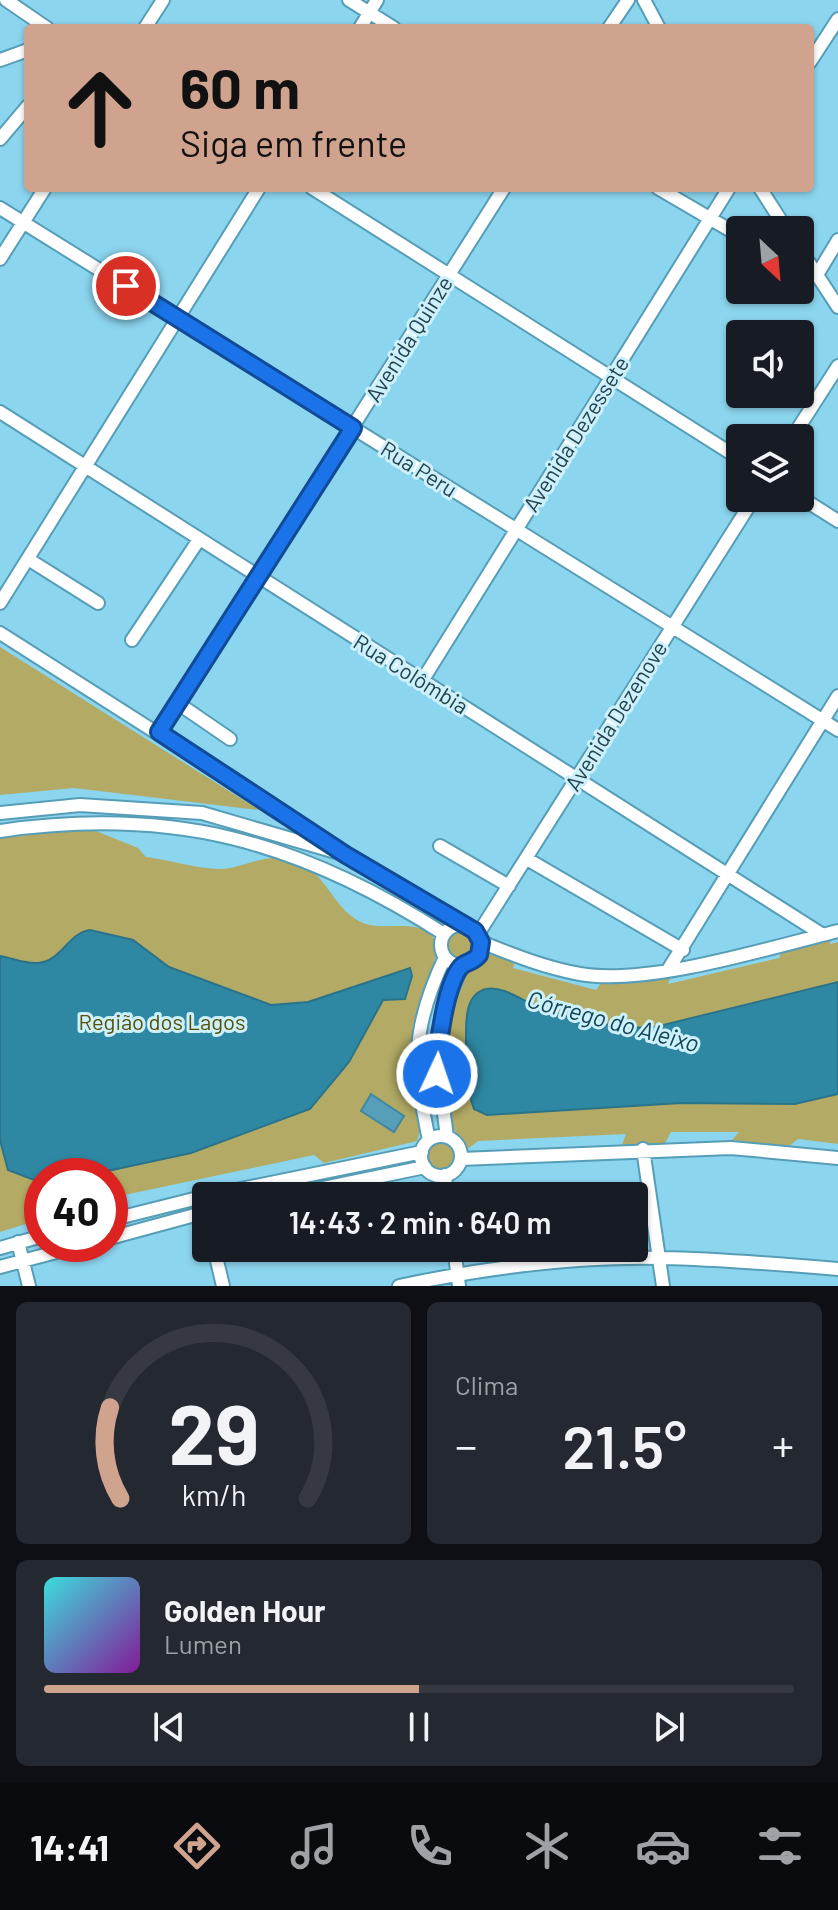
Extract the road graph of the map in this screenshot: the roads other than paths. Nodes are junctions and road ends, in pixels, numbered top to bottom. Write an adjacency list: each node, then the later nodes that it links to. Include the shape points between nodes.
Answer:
1 (6, 0): 9 (street)
2 (163, 0): 10 (street)
3 (349, 0): 7 (street)
4 (377, 0): 7 (street)
5 (628, 0): 13 (street)
6 (648, 3): 14 (street)
7 (369, 13): 11 (street); 12 (street)
8 (838, 19): 16 (street)
9 (41, 24)
10 (148, 24)
11 (362, 24)
12 (387, 24)
13 (612, 24)
14 (657, 24)
15 (24, 51): 17 (street)
16 (814, 56)
17 (0, 60)
18 (24, 111): 19 (street)
19 (0, 139)
20 (42, 192): 30 (street)
21 (256, 192): 39 (street)
22 (318, 192): 35 (street)
23 (501, 192): 35 (street, Avenida Quinze)
24 (665, 192): 29 (street)
25 (727, 192): 29 (street, Avenida Dezessete)
26 (763, 192): 28 (street)
27 (0, 208): 30 (street, Rua Peru)
28 (778, 216)
29 (710, 219): 31 (street); 41 (street, Avenida Dezessete)
30 (23, 222): 33 (street); 39 (street, Rua Peru)
31 (726, 228)
32 (838, 240): 37 (street)
33 (0, 259)
34 (814, 270): 37 (street)
35 (450, 274): 41 (street); 44 (street, Avenida Quinze)
36 (814, 274): 37 (street)
37 (817, 275): 38 (street)
38 (838, 307)
39 (177, 318): 44 (street, Rua Peru); 46 (street)
40 (838, 366): 43 (street)
41 (612, 377): 45 (street); 50 (street, Avenida Dezessete)
42 (0, 412): 46 (street, Rua Colômbia)
43 (801, 424)
44 (353, 428): 50 (street, Rua Peru); 53 (street, Avenida Quinze)
45 (726, 450)
46 (85, 466): 51 (street, Rua Colômbia); 52 (street)
47 (814, 506): 49 (street)
48 (745, 512): 56 (street, Avenida Dezenove)
49 (838, 521)
50 (516, 529): 56 (street, Rua Peru); 59 (street, Avenida Dezessete)
51 (198, 541): 53 (street, Rua Colômbia); 58 (street)
52 (28, 559): 54 (street); 55 (street)
53 (260, 577): 59 (street, Rua Colômbia); 61 (street, Avenida Quinze)
54 (0, 603)
55 (98, 603)
56 (673, 627): 62 (street, Rua Peru); 66 (street, Avenida Dezenove)
57 (0, 633): 64 (street)
58 (132, 640)
59 (422, 681): 66 (street, Rua Colômbia)
60 (838, 696): 62 (street)
61 (179, 704): 64 (street, Avenida Quinze); 65 (street)
62 (823, 721): 63 (street, Rua Peru); 72 (street)
63 (838, 730)
64 (159, 732): 70 (street)
65 (230, 739)
66 (577, 779): 71 (street, Avenida Dezenove); 72 (street, Rua Colômbia)
67 (0, 813): 70 (street, via 80,805 189,812 271,830)
68 (0, 831): 76 (street, via 145,823 215,833 323,866)
69 (440, 846): 73 (street)
70 (346, 855): 74 (street)
71 (527, 859): 73 (street, Avenida Dezenove); 79 (street)
72 (730, 876): 77 (street, Rua Colômbia); 79 (street)
73 (509, 886): 78 (street, Avenida Dezenove)
74 (462, 925): 76 (street); 78 (street)
75 (838, 931): 77 (street)
76 (444, 934): 80 (street)
77 (823, 935): 82 (street)
78 (480, 938): 81 (street, via 479,955); 82 (street, via 537,964 582,974 627,976)
79 (683, 950): 82 (street)
80 (445, 957): 81 (street); 84 (street, via 419,1024 416,1059)
81 (462, 965): 83 (street, via 443,1013 436,1053)
82 (668, 970)
83 (447, 1137): 84 (street); 88 (street)
84 (429, 1140): 86 (street)
85 (643, 1149): 87 (street, via 731,1148); 88 (street); 101 (street)
86 (422, 1152): 89 (street); 91 (street)
87 (838, 1158)
88 (461, 1159): 90 (street)
89 (425, 1167): 90 (street); 92 (street)
90 (445, 1175): 93 (street)
91 (274, 1182)
92 (353, 1182)
93 (446, 1182)
94 (192, 1199): 95 (street)
95 (128, 1215)
96 (192, 1217): 97 (street)
97 (128, 1233)
98 (24, 1240): 99 (street)
99 (18, 1242): 100 (street); 102 (street)
100 (0, 1248)
101 (659, 1258): 105 (street); 106 (street, via 552,1263); 110 (street)
102 (23, 1261): 104 (street); 107 (street)
103 (217, 1262): 108 (street)
104 (0, 1267)
105 (838, 1269)
106 (459, 1280): 109 (street)
107 (29, 1286)
108 (223, 1286)
109 (399, 1286)
110 (663, 1286)

